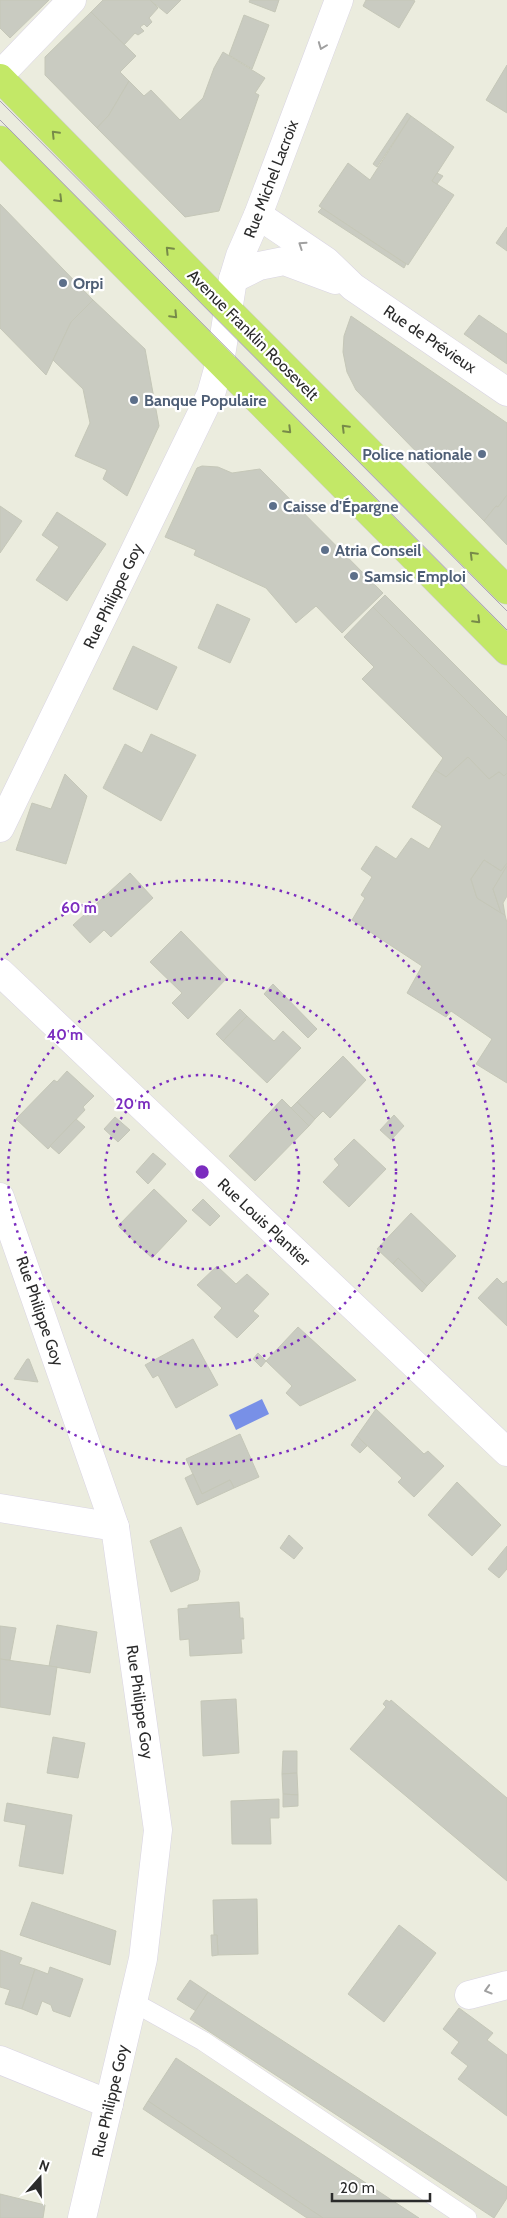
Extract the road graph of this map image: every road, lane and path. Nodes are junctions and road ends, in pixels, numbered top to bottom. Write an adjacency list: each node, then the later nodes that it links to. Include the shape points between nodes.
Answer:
1 (72, 0): 3 (street)
2 (339, 0): 5 (street, Rue Michel Lacroix, one-way to 5)
3 (0, 76): 9 (main road, Avenue Franklin Roosevelt, one-way to 3)
4 (0, 140): 10 (main road, one-way to 10)
5 (255, 223): 6 (street, Rue de Prévieux, via 260,244); 7 (street, Rue Michel Lacroix); 8 (street, Rue de Prévieux, one-way to 5, via 326,261)
6 (284, 260): 7 (street, via 259,266); 8 (street, Rue de Prévieux)
7 (233, 279): 9 (street, Rue Michel Lacroix)
8 (353, 287): 11 (street, Rue de Prévieux)
9 (228, 310): 10 (street, Rue Michel Lacroix); 12 (main road, Avenue Franklin Roosevelt, one-way to 9)
10 (220, 362): 13 (main road, one-way to 13); 14 (street, Rue Philippe Goy, via 212,394)
11 (507, 392)
12 (507, 590)
13 (507, 651)
14 (0, 828)
15 (0, 972): 17 (street, Rue Louis Plantier)
16 (1, 1203): 19 (street, Rue Philippe Goy)
17 (507, 1452)
18 (0, 1508): 19 (street)
19 (115, 1527): 22 (street, Rue Philippe Goy, via 158,1830 143,1959)
20 (507, 1984): 21 (street, one-way to 21)
21 (469, 1995)
22 (133, 2002): 24 (street, Rue Philippe Goy); 26 (lane, via 203,2041)
23 (0, 2060): 24 (street)
24 (109, 2104): 25 (street, Rue Philippe Goy)
25 (82, 2218)
26 (467, 2218)

